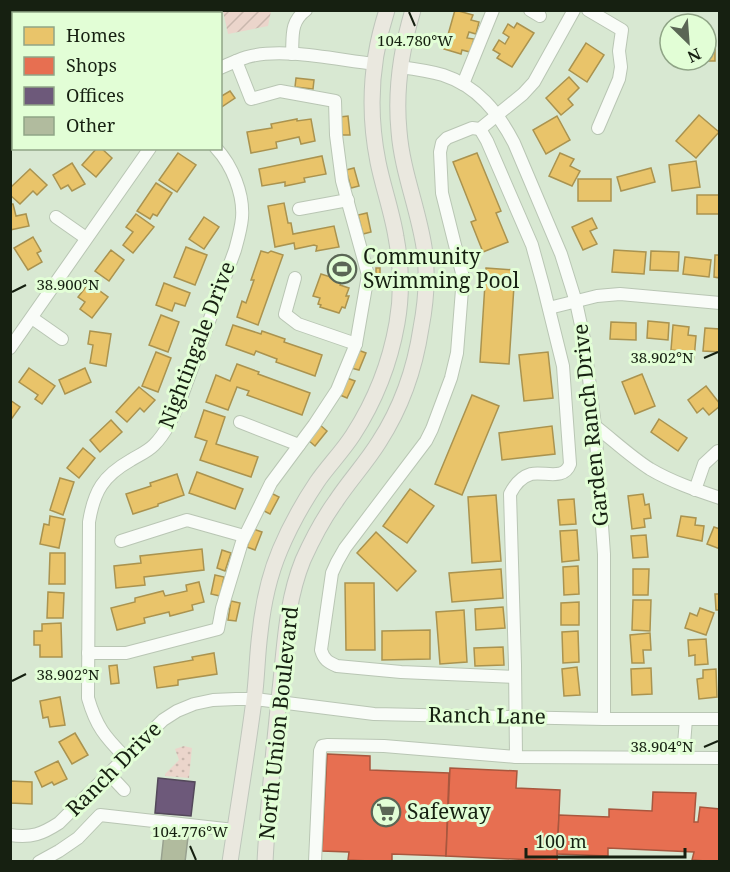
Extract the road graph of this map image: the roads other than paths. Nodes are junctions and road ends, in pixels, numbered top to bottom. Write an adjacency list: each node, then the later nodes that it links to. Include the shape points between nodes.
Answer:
1 (306, 10): 7 (street, via 293,28)
2 (387, 10): 9 (main road, North Union Boulevard)
3 (413, 10): 11 (main road, North Union Boulevard)
4 (493, 10): 12 (street)
5 (574, 10): 13 (street, via 534,82)
6 (588, 10): 14 (street, via 622,30 619,79)
7 (292, 54): 8 (street, via 260,54); 9 (street)
8 (236, 61): 10 (street); 18 (street, via 251,99 280,91 335,100 336,135)
9 (375, 64): 40 (main road, North Union Boulevard, via 374,136 400,261 398,321 380,384 366,414 299,512 271,573 260,631)
10 (222, 67)
11 (400, 67): 12 (street, Garden Ranch Drive, via 444,75); 41 (main road, North Union Boulevard, via 399,132 424,248 421,329 407,385 393,418 325,517 303,561 288,616)
12 (463, 84): 13 (street, Garden Ranch Drive)
13 (497, 116): 15 (street); 23 (street, Garden Ranch Drive, via 514,142 561,254)
14 (598, 128)
15 (480, 129): 25 (street, via 532,245); 39 (street, via 472,128 447,138 440,152 442,193 463,277 457,353 451,378 426,441 337,562 321,650 328,662 337,666)
16 (149, 150): 21 (street)
17 (218, 150): 38 (street, Nightingale Drive, via 241,199 235,250 172,420 152,447 108,477 92,504)
18 (348, 200): 19 (street); 28 (street, via 368,275)
19 (299, 209)
20 (56, 217): 21 (street)
21 (86, 238): 26 (street)
22 (295, 278): 28 (street, via 285,314 298,324)
23 (576, 302): 24 (street, via 620,294); 25 (street); 31 (street, Garden Ranch Drive)
24 (720, 303)
25 (549, 308): 39 (street, via 563,366 570,464 561,474 525,477 510,494)
26 (32, 318): 27 (street); 29 (street)
27 (62, 339)
28 (356, 344): 32 (street, via 337,390)
29 (10, 348)
30 (240, 422): 32 (street)
31 (595, 426): 34 (street, via 642,464); 43 (street, Garden Ranch Drive, via 604,554)
32 (299, 445): 36 (street, via 271,483)
33 (718, 451): 34 (street, via 704,464)
34 (695, 490): 35 (street)
35 (720, 498)
36 (244, 537): 37 (street, via 187,520); 38 (street, via 218,629 126,653)
37 (121, 541)
38 (88, 653): 46 (street, Nightingale Drive, via 88,698 95,720)
39 (515, 677): 42 (street)
40 (255, 699): 41 (street, Ranch Lane); 46 (street, Ranch Drive, via 213,700 177,711); 52 (main road, North Union Boulevard)
41 (278, 702): 42 (street, Ranch Lane, via 374,714); 56 (main road, North Union Boulevard)
42 (516, 717): 43 (street, Ranch Lane); 47 (street)
43 (604, 719): 44 (street, Ranch Lane)
44 (686, 719): 45 (street, Ranch Lane); 48 (street)
45 (720, 719)
46 (125, 757): 50 (street, Ranch Drive)
47 (516, 757): 48 (street); 57 (street, via 384,746 322,746)
48 (683, 757): 49 (street)
49 (720, 758)
50 (109, 774): 51 (street); 53 (street, Ranch Drive, via 53,828 33,836)
51 (124, 790)
52 (234, 830): 54 (street, via 100,815 78,838); 55 (main road, North Union Boulevard)
53 (10, 835)
54 (39, 861)
55 (230, 861)
56 (265, 861)
57 (315, 861)

